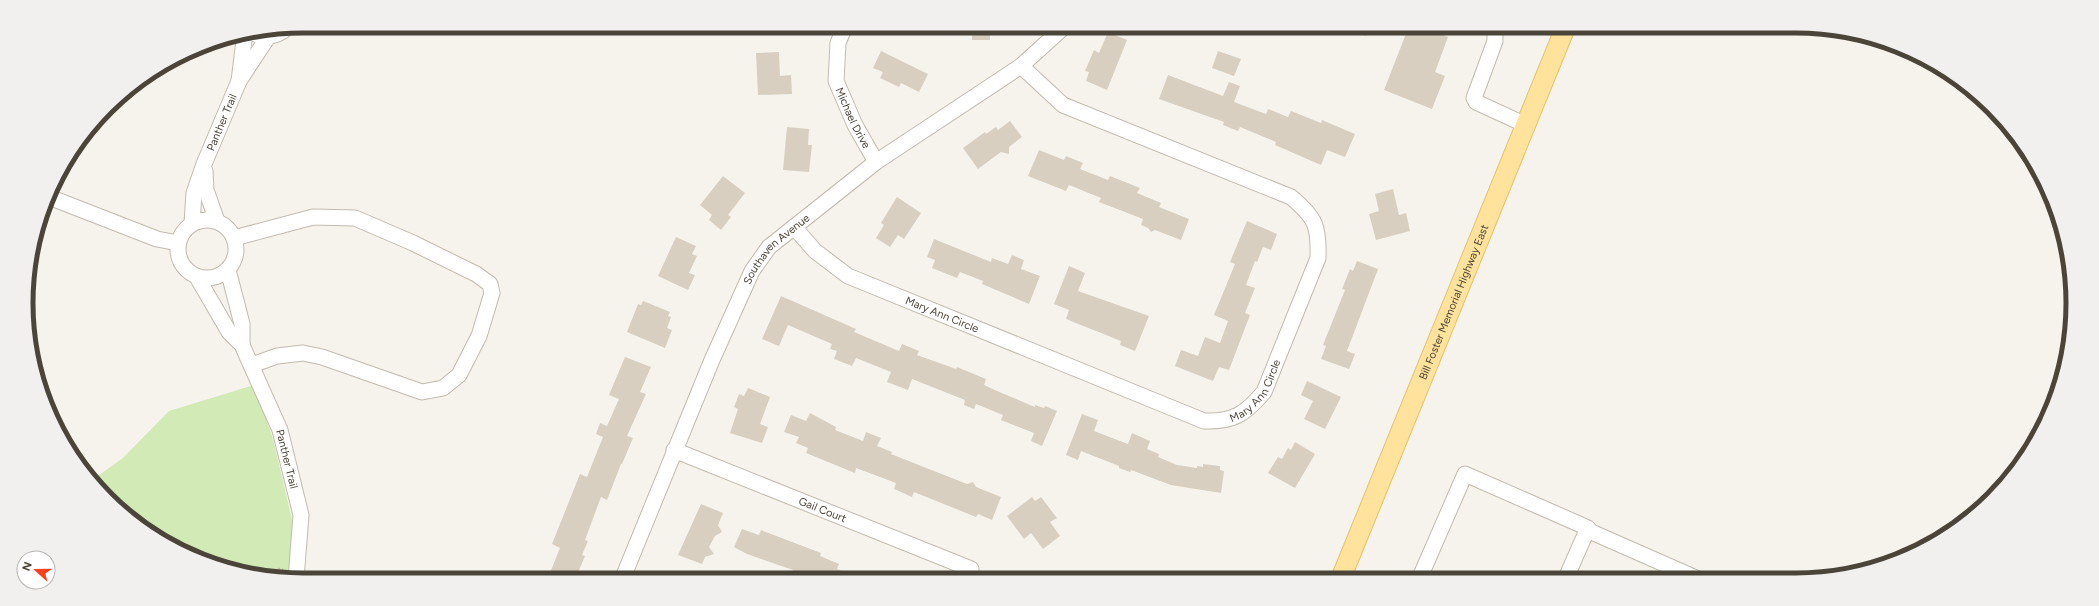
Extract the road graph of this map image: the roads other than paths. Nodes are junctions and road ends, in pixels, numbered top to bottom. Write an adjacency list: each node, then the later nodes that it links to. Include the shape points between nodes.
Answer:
1 (842, 33): 12 (street, Michael Drive, via 838,43 836,81 855,126)
2 (1057, 33): 9 (street, Southaven Avenue)
3 (1495, 33): 11 (street, via 1495,41 1474,98 1476,102)
4 (1563, 33): 11 (main road, Bill Foster Memorial Highway East)
5 (278, 34): 7 (street)
6 (261, 36): 7 (street)
7 (268, 37): 10 (street, Panther Trail)
8 (244, 39): 10 (street, Panther Trail)
9 (1021, 66): 12 (street, Southaven Avenue); 17 (street, Mary Ann Circle, via 1063,105 1291,197 1314,220 1318,258 1264,392 1250,408 1233,419 1204,421 848,276 815,251)
10 (239, 81): 13 (street, Panther Trail)
11 (1526, 125): 29 (main road, Bill Foster Memorial Highway East)
12 (876, 162): 17 (street, Southaven Avenue)
13 (204, 164): 15 (street, Panther Trail, via 206,190); 16 (street, Panther Trail, via 194,193)
14 (55, 199): 19 (street, via 157,239)
15 (217, 221): 16 (street, via 200,220); 18 (street, via 230,231)
16 (192, 224): 19 (street, via 185,229)
17 (794, 226): 24 (street, Southaven Avenue, via 769,247 752,271)
18 (234, 238): 20 (street, via 236,255); 23 (street, via 313,217 355,218 476,274 490,284 492,293 479,336 459,374 443,388 422,392 322,357 303,353 278,356)
19 (178, 243): 21 (street, via 177,252 181,264)
20 (228, 270): 21 (street, via 213,278); 22 (street, Panther Trail, via 242,324)
21 (197, 277): 22 (street, Panther Trail, via 229,332)
22 (242, 345): 23 (street, Panther Trail)
23 (252, 365): 27 (street, Panther Trail, via 280,430 301,515)
24 (674, 450): 26 (street, Gail Court); 28 (street, Southaven Avenue)
25 (1587, 530): 30 (street, via 1588,528 1465,474); 31 (street); 32 (street)
26 (971, 569)
27 (296, 573)
28 (625, 573)
29 (1343, 573)
30 (1422, 573)
31 (1568, 573)
32 (1685, 573)

